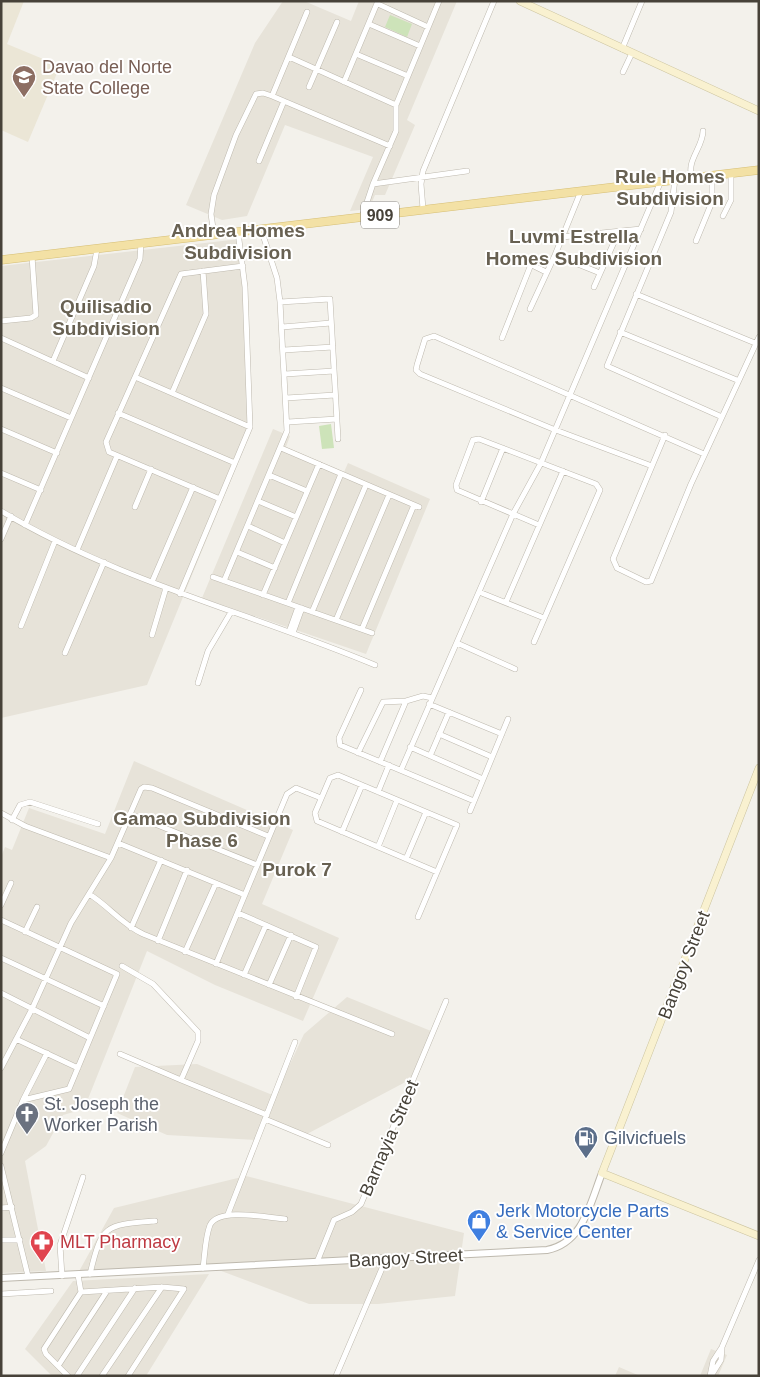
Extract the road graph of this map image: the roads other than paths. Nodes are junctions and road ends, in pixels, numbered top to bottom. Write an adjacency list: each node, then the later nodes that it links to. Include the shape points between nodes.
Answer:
1 (439, 1): 9 (street)
2 (494, 1): 31 (street)
3 (520, 1): 11 (main road)
4 (642, 1): 11 (street)
5 (378, 2): 8 (street); 9 (street)
6 (307, 12): 14 (street)
7 (337, 22): 15 (street)
8 (369, 24): 10 (street); 13 (street)
9 (428, 27): 10 (street)
10 (420, 46): 17 (street)
11 (622, 49): 12 (main road)
12 (632, 53): 16 (street); 23 (main road)
13 (356, 54): 17 (street); 18 (street)
14 (289, 57): 15 (street); 20 (street)
15 (316, 70): 18 (street); 19 (street)
16 (623, 72)
17 (408, 76): 22 (street)
18 (344, 82): 22 (street)
19 (309, 87)
20 (272, 96): 21 (street); 44 (street, via 263,92 256,94 236,135 212,205)
21 (284, 101): 25 (street); 26 (street)
22 (396, 105): 25 (street, via 396,132)
23 (759, 111)
24 (702, 131): 32 (street, via 690,168)
25 (390, 146): 35 (street)
26 (260, 161)
27 (759, 170): 29 (main road, 909)
28 (467, 171): 31 (street)
29 (731, 173): 30 (main road, 909); 38 (street, via 731,200)
30 (712, 175): 32 (main road, 909); 46 (street, via 712,202)
31 (422, 177): 35 (street); 37 (street)
32 (692, 178): 33 (main road, 909)
33 (675, 179): 34 (main road, 909); 57 (street, via 671,212)
34 (661, 181): 36 (main road, 909); 41 (street)
35 (374, 184): 39 (street)
36 (581, 191): 37 (main road, 909); 45 (street)
37 (423, 209): 39 (main road, 909)
38 (723, 216)
39 (362, 217): 40 (main road, 909)
40 (261, 229): 43 (main road, 909); 58 (street, via 275,271)
41 (641, 229): 42 (street); 78 (street)
42 (619, 231): 45 (street); 55 (street)
43 (238, 232): 44 (main road, 909); 52 (street)
44 (214, 235): 47 (main road, 909)
45 (562, 237): 49 (street)
46 (696, 241)
47 (141, 243): 48 (main road, 909); 74 (street, via 140,259)
48 (97, 249): 50 (main road, 909); 70 (street, via 94,266)
49 (555, 255): 54 (street); 55 (street)
50 (32, 256): 51 (main road, 909); 60 (street, via 36,315)
51 (1, 260)
52 (243, 266): 53 (street); 86 (street)
53 (203, 271): 73 (street, via 184,273 179,277); 77 (street, via 206,314)
54 (546, 272): 59 (street); 66 (street, via 530,267)
55 (600, 273): 56 (street)
56 (594, 287)
57 (636, 294): 63 (street); 67 (street)
58 (280, 302): 61 (street, via 330,299); 62 (street)
59 (530, 309)
60 (1, 321)
61 (331, 324): 62 (street); 68 (street)
62 (282, 327): 69 (street)
63 (620, 332): 75 (street); 82 (street, via 608,368)
64 (759, 337): 67 (street)
65 (1, 338): 70 (street)
66 (502, 338)
67 (755, 343): 75 (street)
68 (333, 348): 69 (street); 71 (street)
69 (284, 350): 72 (street)
70 (53, 361): 74 (street)
71 (334, 371): 72 (street); 79 (street)
72 (285, 374): 80 (street)
73 (135, 377): 77 (street); 81 (street)
74 (89, 378): 83 (street)
75 (737, 380): 82 (street)
76 (1, 388): 83 (street)
77 (172, 393): 86 (street)
78 (569, 394): 88 (street); 88 (street, via 434,336 425,339 416,370 420,374); 89 (street)
79 (335, 395): 80 (street); 84 (street)
80 (286, 398): 85 (street)
81 (118, 412): 95 (street, via 105,446); 96 (street)
82 (722, 417): 94 (street)
83 (71, 418): 93 (street)
84 (337, 419): 85 (street); 90 (street)
85 (288, 422): 91 (street)
86 (250, 427): 96 (street)
87 (1, 429): 93 (street)
88 (554, 429): 97 (street); 99 (street)
89 (665, 435): 94 (street); 99 (street)
90 (338, 439)
91 (281, 448): 98 (street); 104 (street)
92 (503, 448): 97 (street); 112 (street); 112 (street, via 479,440 472,442 456,488)
93 (57, 453): 107 (street)
94 (704, 454): 99 (street, via 648,582 617,568 613,559)
95 (118, 456): 100 (street); 124 (street)
96 (236, 463): 110 (street)
97 (541, 463): 101 (street); 115 (street)
98 (319, 464): 103 (street); 108 (street)
99 (652, 466)
100 (151, 470): 106 (street); 113 (street)
101 (563, 471): 119 (street); 140 (street, via 596,484 600,490)
102 (1, 473): 107 (street)
103 (341, 474): 105 (street); 136 (street)
104 (269, 475): 108 (street); 111 (street)
105 (366, 485): 109 (street); 139 (street)
106 (193, 487): 110 (street); 130 (street)
107 (41, 490): 118 (street)
108 (307, 491): 117 (street)
109 (389, 495): 141 (street); 143 (street, via 416,506)
110 (220, 499): 133 (street)
111 (258, 501): 117 (street); 120 (street)
112 (481, 502): 115 (street)
113 (135, 507)
114 (1, 510): 116 (street)
115 (513, 514): 119 (street); 132 (street)
116 (11, 516): 118 (street); 121 (street)
117 (296, 517): 123 (street)
118 (25, 525): 122 (street)
119 (539, 525): 135 (street)
120 (248, 526): 123 (street); 125 (street)
121 (1, 538)
122 (55, 541): 124 (street); 142 (street)
123 (286, 542): 127 (street)
124 (77, 550): 126 (street)
125 (237, 552): 127 (street); 129 (street)
126 (104, 562): 130 (street); 149 (street)
127 (275, 568): 134 (street)
128 (213, 577): 129 (street)
129 (224, 581): 134 (street)
130 (152, 582): 131 (street)
131 (166, 588): 133 (street); 146 (street)
132 (479, 592): 135 (street); 148 (street)
133 (180, 594): 138 (street)
134 (263, 595): 136 (street)
135 (506, 602): 140 (street)
136 (288, 603): 137 (street)
137 (300, 607): 139 (street); 144 (street)
138 (230, 612): 144 (street); 152 (street, via 208,651)
139 (312, 612): 141 (street)
140 (544, 618): 147 (street)
141 (336, 620): 143 (street)
142 (21, 626)
143 (362, 629): 145 (street)
144 (291, 633): 150 (street)
145 (372, 633)
146 (152, 635)
147 (534, 642)
148 (457, 643): 151 (street); 154 (street)
149 (65, 653)
150 (376, 665)
151 (515, 669)
152 (198, 683)
153 (361, 690): 162 (street, via 338,741)
154 (432, 698): 155 (street, via 420,696); 156 (street)
155 (406, 701): 162 (street, via 380,704); 165 (street)
156 (429, 704): 157 (street); 161 (street)
157 (449, 712): 159 (street); 160 (street)
158 (508, 719): 160 (street)
159 (439, 734): 163 (street); 164 (street)
160 (502, 734): 164 (street)
161 (410, 747): 163 (street); 168 (street)
162 (358, 753): 165 (street)
163 (430, 756): 169 (street)
164 (492, 757): 169 (street)
165 (380, 762): 166 (street)
166 (389, 766): 168 (street); 171 (street)
167 (759, 768): 232 (main road, Bangoy Street)
168 (400, 770): 174 (street)
169 (483, 779): 174 (street)
170 (362, 785): 171 (street); 172 (street, via 333,775); 181 (street)
171 (378, 792): 173 (street)
172 (321, 798): 181 (street, via 316,819); 182 (street, via 301,789 290,790)
173 (397, 800): 176 (street); 184 (street)
174 (474, 801): 175 (street)
175 (470, 811)
176 (426, 812): 186 (street); 190 (street, via 457,825)
177 (1, 813): 179 (street)
178 (130, 814): 182 (street, via 141,789 152,788); 183 (street); 188 (street)
179 (12, 820): 180 (street, via 20,805 30,802); 185 (street)
180 (98, 824)
181 (342, 832): 184 (street)
182 (268, 836): 188 (street)
183 (118, 843): 185 (street); 187 (street)
184 (378, 847): 186 (street)
185 (111, 858): 193 (street)
186 (406, 859): 190 (street)
187 (161, 860): 189 (street); 201 (street)
188 (257, 865): 194 (street)
189 (187, 870): 192 (street); 204 (street)
190 (437, 872): 198 (street)
191 (11, 883): 195 (street)
192 (216, 883): 194 (street); 206 (street)
193 (89, 894): 201 (street); 205 (street)
194 (245, 895): 197 (street)
195 (1, 905)
196 (37, 907): 202 (street)
197 (238, 913): 200 (street); 208 (street)
198 (418, 917)
199 (1, 920): 202 (street)
200 (266, 924): 203 (street); 210 (street)
201 (131, 928): 204 (street)
202 (25, 932): 205 (street)
203 (291, 935): 212 (street); 214 (street, via 316,949)
204 (158, 940): 206 (street)
205 (59, 947): 211 (street); 216 (street, via 116,973)
206 (185, 952): 208 (street)
207 (1, 958): 211 (street)
208 (216, 964): 210 (street)
209 (122, 966): 226 (street, via 153,984 198,1032 198,1041)
210 (244, 975): 212 (street)
211 (45, 978): 216 (street); 217 (street)
212 (269, 985): 214 (street)
213 (2, 994): 217 (street)
214 (296, 996): 218 (street)
215 (446, 1001): 245 (street, Barnayia Street, via 361,1204 334,1220)
216 (104, 1006): 219 (street)
217 (32, 1009): 219 (street); 220 (street)
218 (392, 1034)
219 (90, 1038): 225 (street)
220 (16, 1039): 222 (street); 224 (street)
221 (295, 1042): 228 (street)
222 (48, 1053): 225 (street); 227 (street)
223 (120, 1054): 226 (street)
224 (1, 1068)
225 (78, 1068): 227 (street, via 66,1092)
226 (181, 1080): 228 (street)
227 (23, 1100): 230 (street)
228 (266, 1117): 229 (street); 237 (street)
229 (328, 1145)
230 (1, 1153)
231 (1, 1166): 234 (street)
232 (602, 1173): 240 (main road); 243 (street, Bangoy Street, via 579,1228 568,1241 555,1248)
233 (83, 1177): 250 (street, via 60,1245)
234 (4, 1182): 235 (street)
235 (12, 1207): 236 (street); 242 (street)
236 (1, 1208)
237 (228, 1214): 238 (street); 246 (street, via 211,1223)
238 (285, 1219)
239 (155, 1221): 247 (street, via 118,1224 107,1229 98,1245)
240 (759, 1236)
241 (1, 1240): 242 (street)
242 (20, 1240): 249 (street)
243 (386, 1258): 245 (street, Bangoy Street); 263 (street)
244 (759, 1260): 264 (street, via 722,1347 714,1357)
245 (316, 1262): 246 (street, Bangoy Street)
246 (203, 1268): 247 (street, Bangoy Street)
247 (90, 1274): 248 (street, Bangoy Street)
248 (78, 1275): 250 (street, Bangoy Street); 256 (street)
249 (28, 1276): 250 (street, Bangoy Street); 251 (street, Bangoy Street)
250 (62, 1276)
251 (1, 1278)
252 (162, 1287): 253 (street); 261 (street); 262 (street, via 180,1287 184,1291)
253 (135, 1288): 255 (street); 260 (street)
254 (51, 1291): 257 (street)
255 (107, 1291): 256 (street); 258 (street)
256 (82, 1292): 258 (street, via 44,1349)
257 (1, 1294)
258 (58, 1366): 259 (street)
259 (68, 1376)
260 (77, 1376)
261 (102, 1376)
262 (128, 1376)
263 (336, 1376)
264 (711, 1376)

